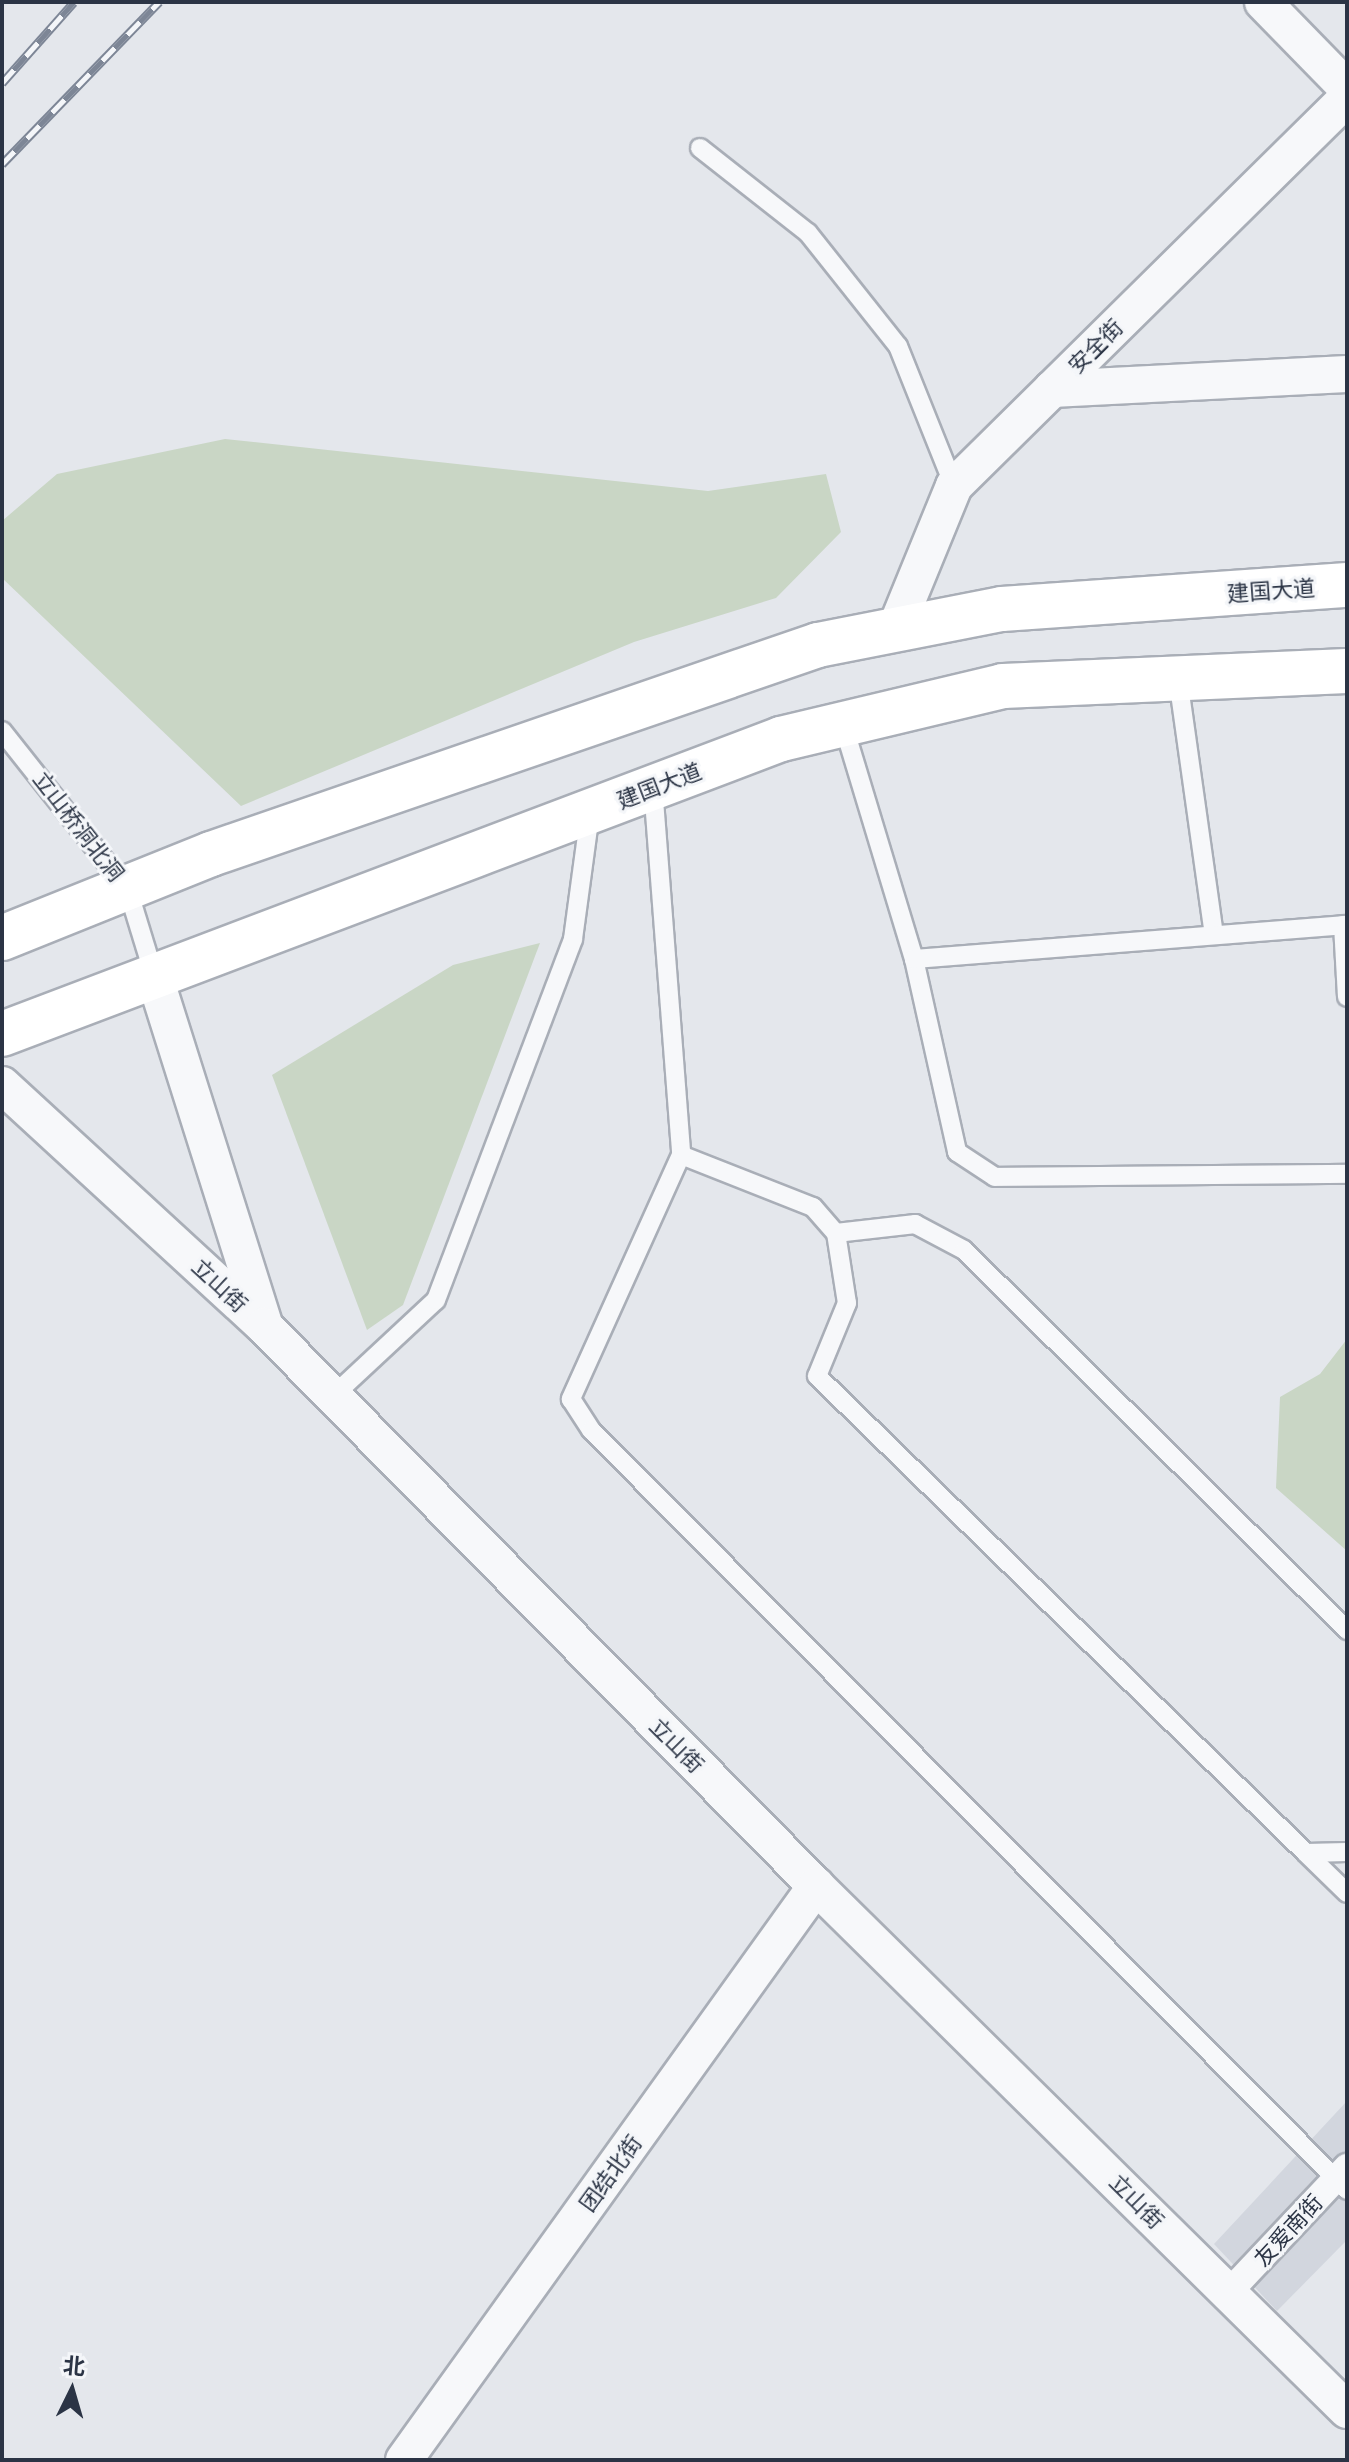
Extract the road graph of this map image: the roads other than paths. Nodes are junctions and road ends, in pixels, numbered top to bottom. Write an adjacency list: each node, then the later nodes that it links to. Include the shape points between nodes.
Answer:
1 (1263, 2): 2 (street)
2 (1347, 88)
3 (1347, 98): 6 (street, 安全街)
4 (700, 148): 7 (lane, via 808,233 898,346)
5 (1347, 374): 6 (street)
6 (1052, 389): 7 (street, 安全街)
7 (954, 486): 9 (street, 安全街)
8 (1347, 585): 9 (highway, 建国大道, via 1002,609)
9 (895, 630): 16 (highway, 建国大道, via 818,645 211,854)
10 (1347, 671): 11 (highway, 建国大道)
11 (1178, 678): 12 (highway, 建国大道, via 1003,686); 18 (lane)
12 (843, 724): 14 (highway, 建国大道, via 781,739); 20 (lane)
13 (2, 731): 16 (lane, 立山桥洞北洞)
14 (653, 787): 15 (highway, 建国大道); 25 (lane)
15 (590, 811): 21 (highway, 建国大道); 29 (lane, via 573,939 436,1300)
16 (128, 890): 19 (highway, 建国大道); 21 (lane, 立山桥洞北洞)
17 (1345, 925): 18 (lane); 22 (lane)
18 (1214, 934): 20 (lane)
19 (2, 938)
20 (914, 959): 26 (lane, via 957,1152 995,1177)
21 (154, 975): 23 (highway, 建国大道); 28 (street)
22 (1347, 997)
23 (2, 1034)
24 (2, 1085): 28 (street, 立山街)
25 (681, 1155): 27 (lane, via 813,1207); 35 (lane, via 571,1399 578,1410 602,1442)
26 (1347, 1174)
27 (836, 1233): 30 (lane, via 915,1224 964,1250); 32 (lane, via 847,1303 817,1376)
28 (264, 1326): 29 (street, 立山街)
29 (334, 1395): 33 (street, 立山街)
30 (1347, 1630)
31 (1347, 1852): 32 (lane)
32 (1306, 1853): 34 (lane)
33 (816, 1886): 36 (street, 立山街); 38 (street, 团结北街)
34 (1347, 1893)
35 (1343, 2179): 36 (street, 友爱南街)
36 (1229, 2292): 37 (street, 立山街)
37 (1347, 2410)
38 (404, 2460)

